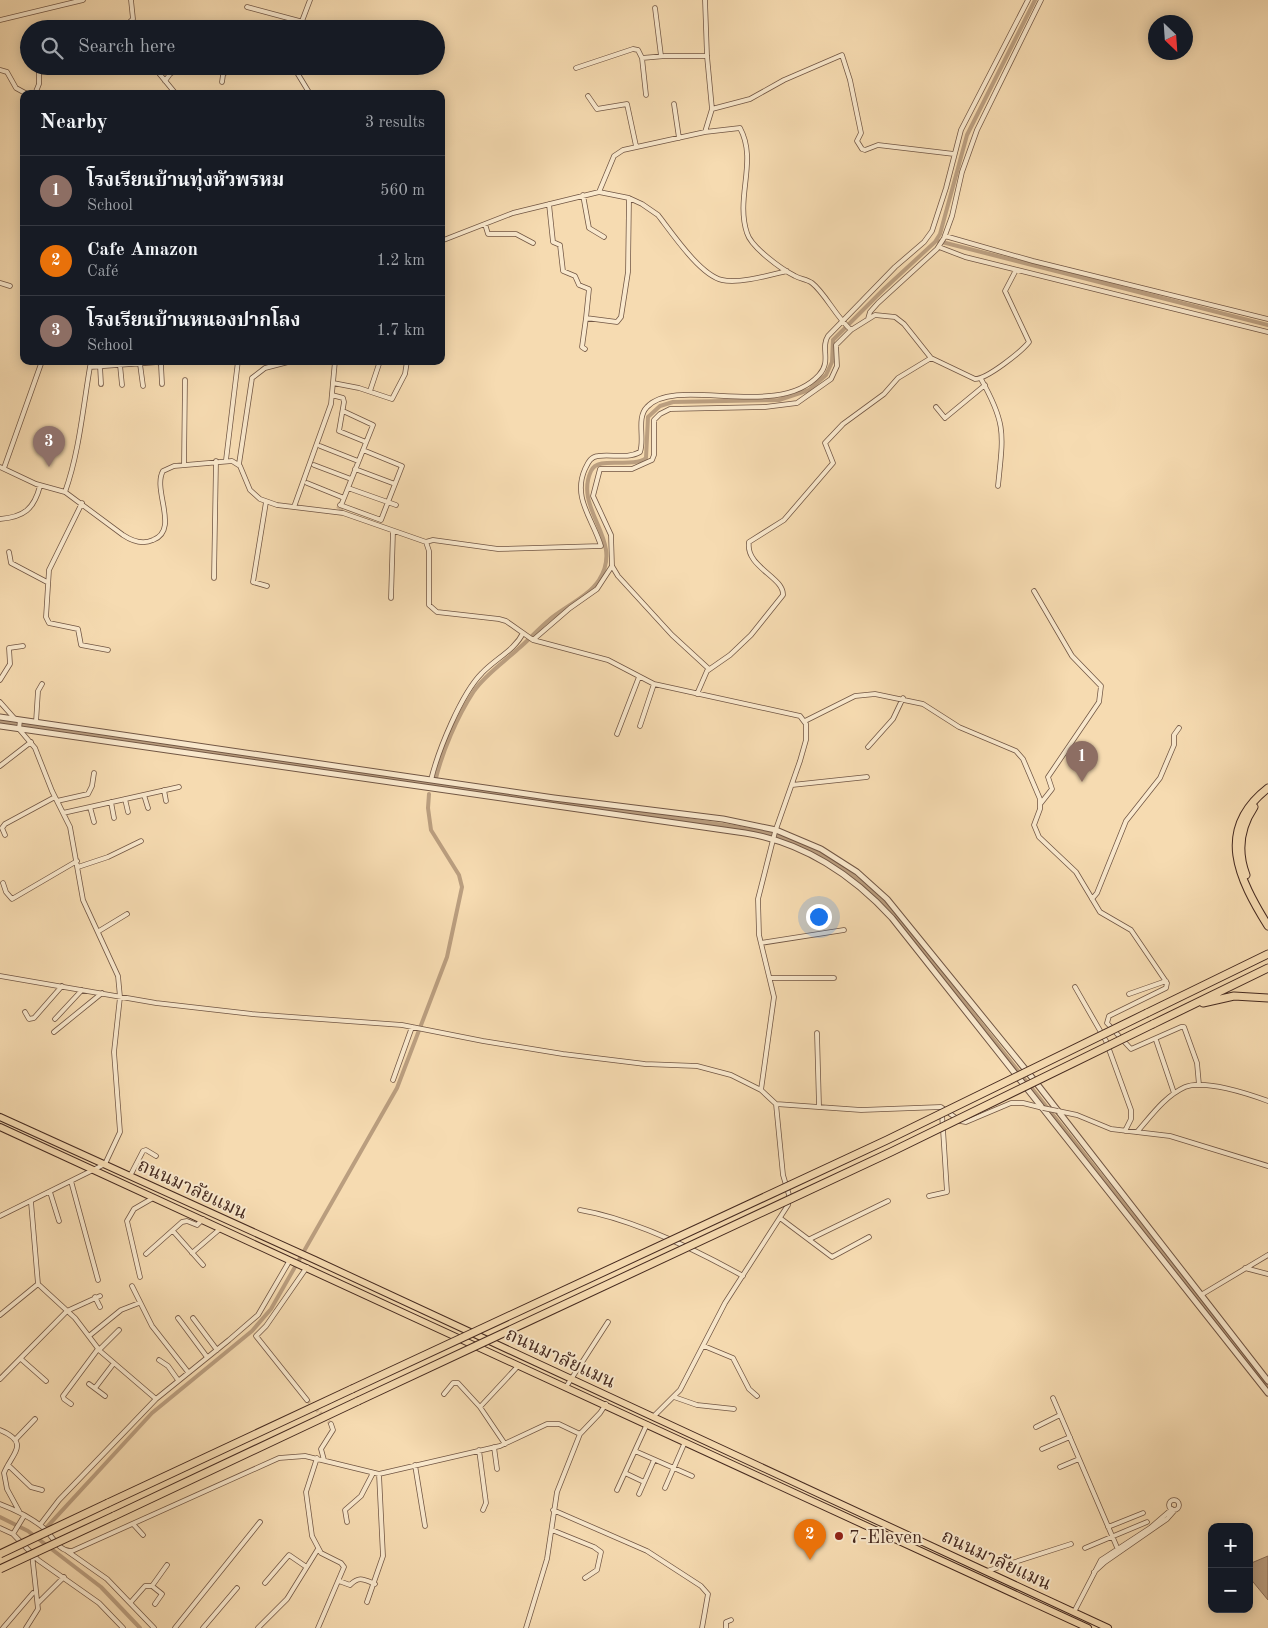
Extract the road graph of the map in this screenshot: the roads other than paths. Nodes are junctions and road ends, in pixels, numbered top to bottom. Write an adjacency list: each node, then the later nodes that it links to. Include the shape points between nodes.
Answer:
1 (83, 0): 10 (street)
2 (131, 0): 11 (street)
3 (305, 0): 7 (street)
4 (705, 0): 15 (street)
5 (1028, 0): 37 (street, via 969,112)
6 (1042, 0): 44 (street, via 977,130)
7 (310, 1): 13 (street)
8 (247, 7): 12 (street)
9 (655, 8): 14 (street)
10 (0, 20)
11 (131, 20)
12 (296, 20)
13 (304, 20)
14 (661, 56): 15 (street); 16 (street)
15 (706, 56): 33 (street)
16 (642, 58): 17 (street, via 638,50 633,49); 30 (street)
17 (576, 68)
18 (0, 70): 29 (street, via 7,72)
19 (39, 75): 26 (street)
20 (161, 75): 24 (street)
21 (169, 75): 24 (street)
22 (224, 75): 25 (street)
23 (298, 75): 28 (street)
24 (166, 81): 27 (street)
25 (222, 82)
26 (37, 90)
27 (173, 90)
28 (308, 90)
29 (20, 91)
30 (646, 95)
31 (588, 96): 36 (street, via 597,109 627,104)
32 (674, 104): 35 (street)
33 (712, 109): 34 (street); 37 (street, via 750,99 842,55 861,132 857,141 862,149 878,145)
34 (705, 132): 35 (street); 49 (street, via 742,129 749,152 743,203 747,232 753,243)
35 (679, 138): 36 (street)
36 (636, 146): 38 (street, via 616,154)
37 (954, 154): 55 (street, via 935,224 928,237)
38 (600, 192): 39 (street); 40 (street)
39 (583, 195): 41 (street); 43 (street, via 589,228)
40 (629, 198): 49 (street, via 658,215 714,278 734,280); 52 (street, via 628,272 621,317 612,323)
41 (549, 204): 42 (street); 52 (street, via 553,242 560,246 564,271 574,276 579,285 589,289)
42 (485, 224): 45 (street); 46 (street, via 488,234 516,234)
43 (604, 237)
44 (944, 237): 47 (street); 54 (street)
45 (445, 239)
46 (533, 243)
47 (940, 246): 48 (street, via 965,257); 53 (street, via 878,303)
48 (1016, 270): 57 (street); 71 (street, via 1005,291 1029,342)
49 (787, 271): 55 (street, via 813,283)
50 (0, 282): 51 (street)
51 (10, 286)
52 (586, 318): 58 (street, via 582,346)
53 (868, 319): 56 (street); 59 (street, via 878,315 901,320)
54 (1268, 319)
55 (843, 323): 56 (street); 111 (street, via 826,339 823,370 802,388 780,394 732,397 680,395 658,400 644,411 638,454 592,458 583,474 582,501)
56 (850, 329): 111 (street, via 836,345 837,366 831,380 797,403 765,407 683,408 657,415 653,424 652,460 632,469 604,468 599,471 593,496 609,529)
57 (1268, 332)
58 (585, 348)
59 (931, 358): 71 (street, via 950,369); 123 (street, via 898,378 884,394 843,424 825,443 833,463 784,520 749,542 755,561 782,588 783,595 751,635)
60 (41, 365): 92 (street)
61 (120, 365): 69 (street); 76 (street)
62 (140, 365): 78 (street)
63 (161, 365): 75 (street)
64 (238, 365): 86 (street)
65 (277, 365): 89 (street, via 265,368 252,378)
66 (335, 365): 73 (street)
67 (379, 365): 79 (street)
68 (406, 365): 79 (street, via 394,398)
69 (100, 366): 70 (street); 74 (street)
70 (90, 367): 100 (street, via 74,464)
71 (981, 379): 77 (street)
72 (185, 380): 90 (street)
73 (334, 383): 79 (street); 80 (street)
74 (101, 384)
75 (162, 384)
76 (122, 385)
77 (985, 385): 81 (street, via 945,418); 98 (street, via 996,406 1003,434)
78 (143, 386)
79 (370, 391)
80 (332, 395): 82 (street, via 343,398); 106 (street)
81 (936, 407)
82 (343, 411): 83 (street, via 339,430); 83 (street, via 373,424)
83 (366, 442): 85 (street)
84 (320, 446): 88 (street)
85 (363, 450): 88 (street); 96 (street, via 402,466)
86 (226, 460): 87 (street); 89 (street)
87 (216, 461): 90 (street); 114 (street)
88 (358, 461): 93 (street)
89 (239, 464): 102 (street, via 250,490)
90 (184, 465): 104 (street, via 168,468 160,476 165,526 162,534 150,542 132,541)
91 (314, 465): 94 (street)
92 (2, 468): 97 (street)
93 (356, 469): 94 (street); 96 (street)
94 (351, 479): 99 (street)
95 (307, 483): 101 (street)
96 (395, 484): 103 (street)
97 (40, 486): 100 (street); 108 (street, via 34,505 28,512)
98 (998, 486)
99 (348, 488): 101 (street); 103 (street)
100 (65, 492): 104 (street)
101 (344, 498): 107 (street)
102 (266, 502): 106 (street); 116 (street, via 253,582)
103 (388, 502): 105 (street); 107 (street, via 379,520)
104 (82, 503): 115 (street, via 54,558)
105 (396, 505)
106 (294, 506): 107 (street)
107 (340, 508): 109 (street)
108 (0, 520)
109 (393, 531): 110 (street); 118 (street)
110 (426, 542): 111 (street, via 433,540 498,549); 119 (street, via 429,551 428,599 432,610 506,621)
111 (605, 546): 113 (street, via 614,561)
112 (9, 552): 115 (street, via 11,563)
113 (612, 566): 120 (street, via 597,589); 123 (street, via 667,630)
114 (214, 578)
115 (47, 582): 122 (street, via 47,620 76,628 81,645)
116 (267, 586)
117 (1034, 591): 155 (street, via 1066,648 1098,682 1102,691 1099,702 1048,777 1052,789)
118 (391, 598)
119 (524, 634): 120 (street); 144 (street, via 480,674 463,701 435,765)
120 (532, 640): 124 (street, via 608,660)
121 (23, 646): 125 (street, via 9,648 10,664)
122 (108, 650)
123 (709, 668): 128 (street)
124 (639, 677): 127 (street); 138 (street)
125 (0, 680)
126 (42, 684): 133 (street, via 38,691)
127 (654, 684): 128 (street); 136 (street)
128 (696, 694): 132 (street, via 793,714)
129 (903, 698): 132 (street, via 875,694 855,696); 140 (street, via 893,719); 155 (street, via 928,706 959,727 1016,751)
130 (0, 702): 134 (street)
131 (0, 717): 134 (street)
132 (805, 721): 145 (street, via 806,740)
133 (36, 722): 134 (street); 144 (street)
134 (18, 723): 135 (street); 139 (street); 144 (street)
135 (0, 726)
136 (640, 726)
137 (1179, 728): 169 (street, via 1160,778 1126,822)
138 (617, 734)
139 (31, 742): 141 (street); 151 (street)
140 (868, 747)
141 (0, 766)
142 (94, 773): 151 (street, via 88,794)
143 (866, 777): 145 (street)
144 (433, 783): 162 (street); 162 (street, via 441,781 724,819)
145 (792, 785): 162 (street)
146 (179, 787): 148 (street)
147 (1268, 788): 165 (highway, via 1255,799 1242,819)
148 (164, 790): 150 (street); 153 (street)
149 (1268, 794): 165 (highway, via 1247,820)
150 (144, 795): 152 (street); 157 (street)
151 (56, 799): 159 (street); 163 (street, via 5,824 2,828)
152 (125, 799): 154 (street); 158 (street)
153 (166, 801)
154 (111, 802): 156 (street); 160 (street)
155 (1041, 803): 169 (street, via 1034,825 1039,837 1076,872)
156 (90, 807): 159 (street); 161 (street)
157 (148, 808)
158 (128, 812)
159 (63, 813): 166 (street)
160 (114, 818)
161 (94, 822)
162 (774, 834): 175 (street, via 758,899); 241 (street, via 832,855 858,872 887,899 1034,1080); 268 (street, via 833,867 867,892 892,918)
163 (5, 835)
164 (141, 841): 167 (street)
165 (1238, 854): 171 (highway); 172 (highway, via 1244,885)
166 (77, 861): 167 (street); 168 (street, via 12,899)
167 (78, 867): 174 (street, via 83,900)
168 (3, 882)
169 (1092, 899): 181 (street, via 1102,913 1131,930)
170 (127, 914): 174 (street)
171 (1268, 917)
172 (1268, 926)
173 (844, 930): 175 (street)
174 (99, 931): 187 (street, via 118,976)
175 (761, 943): 179 (street)
176 (1268, 954): 339 (highway, bridge, via 873,1146)
177 (1268, 968): 191 (highway)
178 (0, 976): 182 (street)
179 (771, 978): 180 (street); 198 (street, via 774,1009)
180 (834, 978)
181 (1166, 982): 186 (street); 197 (street, via 1166,988 1114,1013 1107,1022 1131,1049 1184,1028 1197,1063)
182 (62, 986): 184 (street); 189 (street, via 34,1018 29,1019)
183 (1075, 987): 206 (street, via 1106,1041 1131,1110)
184 (82, 990): 185 (street); 190 (street)
185 (102, 993): 187 (street); 193 (street)
186 (1129, 994)
187 (120, 997): 192 (street, via 252,1014); 209 (street, via 114,1052 120,1132)
188 (1268, 998): 191 (highway, via 1244,995 1225,998)
189 (25, 1012)
190 (55, 1018)
191 (1161, 1020): 342 (highway, bridge, via 891,1152)
192 (413, 1027): 196 (street); 198 (street, via 563,1054 645,1064 697,1066 731,1075)
193 (54, 1032)
194 (817, 1033): 202 (street)
195 (1156, 1040): 199 (street)
196 (393, 1080)
197 (1200, 1085): 199 (street, via 1187,1086); 200 (street, via 1243,1092)
198 (761, 1090): 201 (street)
199 (1174, 1094): 207 (street)
200 (1268, 1101)
201 (776, 1104): 202 (street); 221 (street, via 783,1175 789,1195 788,1205)
202 (819, 1106): 203 (street, via 887,1110)
203 (941, 1106): 206 (street, bridge, via 966,1122 1011,1102 1022,1103); 215 (street, via 947,1192)
204 (0, 1117): 209 (highway, ถนนมาลัยแมน)
205 (0, 1127): 211 (highway, ถนนมาลัยแมน)
206 (1125, 1131): 207 (street)
207 (1137, 1132): 210 (street, via 1167,1136)
208 (156, 1156): 212 (street, via 143,1151)
209 (105, 1164): 211 (street); 212 (highway, ถนนมาลัยแมน)
210 (1268, 1166)
211 (95, 1169): 213 (street); 216 (highway, ถนนมาลัยแมน)
212 (130, 1176): 260 (highway, ถนนมาลัยแมน)
213 (71, 1181): 214 (street); 238 (street)
214 (50, 1192): 218 (street); 223 (street)
215 (929, 1196)
216 (155, 1197): 222 (highway, ถนนมาลัยแมน); 236 (street, via 134,1209 126,1220)
217 (888, 1201): 227 (street)
218 (31, 1202): 220 (street); 239 (street)
219 (580, 1210): 237 (street, via 601,1214 660,1236)
220 (0, 1216)
221 (780, 1218): 227 (street); 237 (street)
222 (203, 1219): 224 (highway, ถนนมาลัยแมน); 225 (street, via 197,1225 184,1221)
223 (59, 1221)
224 (221, 1228): 228 (street); 231 (highway, ถนนมาลัยแมน)
225 (173, 1231): 228 (street); 229 (street)
226 (869, 1237): 227 (street, via 832,1256)
227 (810, 1239)
228 (192, 1253): 232 (street)
229 (146, 1254)
230 (1268, 1255): 234 (street)
231 (291, 1260): 233 (highway, ถนนมาลัยแมน); 253 (street, via 258,1315)
232 (202, 1265)
233 (306, 1266): 258 (highway, ถนนมาลัยแมน); 275 (street, via 256,1336)
234 (1246, 1268): 235 (street); 241 (street)
235 (1268, 1274)
236 (140, 1276)
237 (743, 1276): 251 (street, via 725,1303)
238 (98, 1280)
239 (38, 1284): 244 (street); 245 (street)
240 (132, 1286): 242 (street)
241 (1201, 1295): 263 (street)
242 (140, 1303): 250 (street, via 121,1310); 259 (street, via 152,1326)
243 (100, 1307): 244 (street, via 98,1296)
244 (67, 1311): 250 (street); 255 (street)
245 (0, 1315)
246 (178, 1318): 254 (street)
247 (192, 1318): 253 (street)
248 (608, 1322): 260 (street)
249 (119, 1330): 252 (street)
250 (89, 1336): 252 (street)
251 (704, 1346): 271 (street, via 733,1358 749,1389); 272 (street)
252 (98, 1349): 257 (street); 276 (street, via 63,1396)
253 (217, 1350): 254 (street)
254 (207, 1357): 259 (street)
255 (20, 1359): 261 (street); 264 (street)
256 (159, 1360): 262 (street)
257 (114, 1363): 267 (street); 273 (street)
258 (519, 1365): 266 (highway, ถนนมาลัยแมน); 278 (street)
259 (188, 1372): 262 (street)
260 (570, 1378): 266 (street); 281 (highway, ถนนมาลัยแมน)
261 (0, 1380)
262 (178, 1380): 273 (street)
263 (1268, 1380)
264 (46, 1381)
265 (89, 1384): 267 (street)
266 (566, 1386): 277 (highway, ถนนมาลัยแมน)
267 (95, 1388): 270 (street)
268 (1268, 1393)
269 (444, 1394): 278 (street, via 452,1383 458,1383)
270 (105, 1396)
271 (757, 1396)
272 (674, 1397): 279 (street, via 696,1405); 281 (street)
273 (156, 1398): 324 (street, via 59,1500)
274 (1053, 1398): 280 (street)
275 (307, 1400)
276 (72, 1404)
277 (606, 1404): 284 (highway, ถนนมาลัยแมน); 287 (street)
278 (480, 1407): 291 (street)
279 (734, 1409)
280 (1060, 1415): 285 (street); 288 (street)
281 (653, 1416): 343 (highway, ถนนมาลัยแมน)
282 (34, 1419): 289 (street)
283 (331, 1424): 298 (street, via 333,1430 321,1446)
284 (647, 1424): 290 (highway, ถนนมาลัยแมน); 295 (street)
285 (1036, 1427)
286 (0, 1430): 289 (street)
287 (580, 1434): 291 (street, via 566,1426 553,1424); 317 (street)
288 (1070, 1437): 293 (street); 297 (street)
289 (15, 1440): 300 (street, via 17,1452)
290 (686, 1442): 303 (street); 370 (highway, ถนนมาลัยแมน)
291 (505, 1444): 292 (street)
292 (494, 1447): 294 (street); 304 (street)
293 (1042, 1449)
294 (479, 1450): 301 (street); 316 (street, via 486,1503)
295 (635, 1451): 299 (street); 306 (street)
296 (317, 1458): 298 (street); 323 (street, via 298,1455 279,1458); 335 (street, via 308,1481 306,1498 312,1536)
297 (1079, 1459): 302 (street); 326 (street)
298 (324, 1460): 305 (street)
299 (654, 1460): 303 (street); 309 (street)
300 (8, 1465): 311 (street, via 31,1487); 318 (street, via 5,1480)
301 (415, 1465): 307 (street); 325 (street)
302 (1060, 1467)
303 (674, 1468): 308 (street); 310 (street)
304 (497, 1469)
305 (373, 1473): 307 (street); 321 (street, via 361,1496 346,1509)
306 (625, 1473): 309 (street); 312 (street)
307 (379, 1474): 348 (street, via 384,1556)
308 (692, 1476)
309 (644, 1482): 313 (street)
310 (665, 1488)
311 (42, 1490)
312 (617, 1490)
313 (639, 1494)
314 (0, 1504): 318 (street)
315 (1173, 1509): 328 (street)
316 (483, 1510)
317 (553, 1510): 329 (street); 368 (street, via 647,1551 706,1590)
318 (19, 1511): 319 (street)
319 (23, 1518): 324 (street); 330 (street)
320 (260, 1522): 363 (street)
321 (347, 1522)
322 (1147, 1522): 326 (street, via 1143,1511); 328 (street); 332 (street)
323 (133, 1524): 331 (street); 337 (street)
324 (40, 1525): 337 (street)
325 (425, 1526)
326 (1108, 1527): 332 (street)
327 (0, 1528): 330 (street)
328 (1151, 1529): 336 (street)
329 (552, 1530): 345 (street, via 601,1552 596,1570); 367 (street, via 547,1559)
330 (15, 1532): 338 (street)
331 (143, 1535)
332 (1112, 1536): 334 (street); 336 (street)
333 (1072, 1544): 343 (street)
334 (1085, 1548)
335 (318, 1549): 341 (street); 346 (street, via 343,1565)
336 (1118, 1550): 356 (street, via 1101,1560)
337 (67, 1551): 352 (street, via 106,1579)
338 (32, 1553): 344 (street); 354 (street)
339 (0, 1554)
340 (167, 1565): 349 (street)
341 (305, 1566): 347 (street, via 289,1555); 365 (street, via 290,1594)
342 (0, 1569)
343 (987, 1571): 356 (highway, ถนนมาลัยแมน)
344 (64, 1577): 354 (street); 361 (street, via 99,1603)
345 (585, 1578)
346 (339, 1581): 348 (street, via 350,1585 361,1578); 366 (street)
347 (265, 1582)
348 (375, 1584): 353 (street)
349 (152, 1586): 352 (street, via 145,1586); 355 (street, via 162,1594)
350 (237, 1588): 364 (street)
351 (33, 1593): 359 (street)
352 (130, 1602): 362 (street)
353 (368, 1602)
354 (38, 1603): 360 (street, via 36,1614)
355 (155, 1604)
356 (1074, 1612): 358 (highway, ถนนมาลัยแมน)
357 (731, 1620): 369 (street, via 726,1622)
358 (1096, 1625): 371 (highway, ถนนมาลัยแมน)
359 (3, 1628)
360 (26, 1628)
361 (123, 1628)
362 (154, 1628)
363 (174, 1628)
364 (203, 1628)
365 (258, 1628)
366 (318, 1628)
367 (526, 1628)
368 (702, 1628)
369 (726, 1628)
370 (1088, 1628)
371 (1108, 1628)

